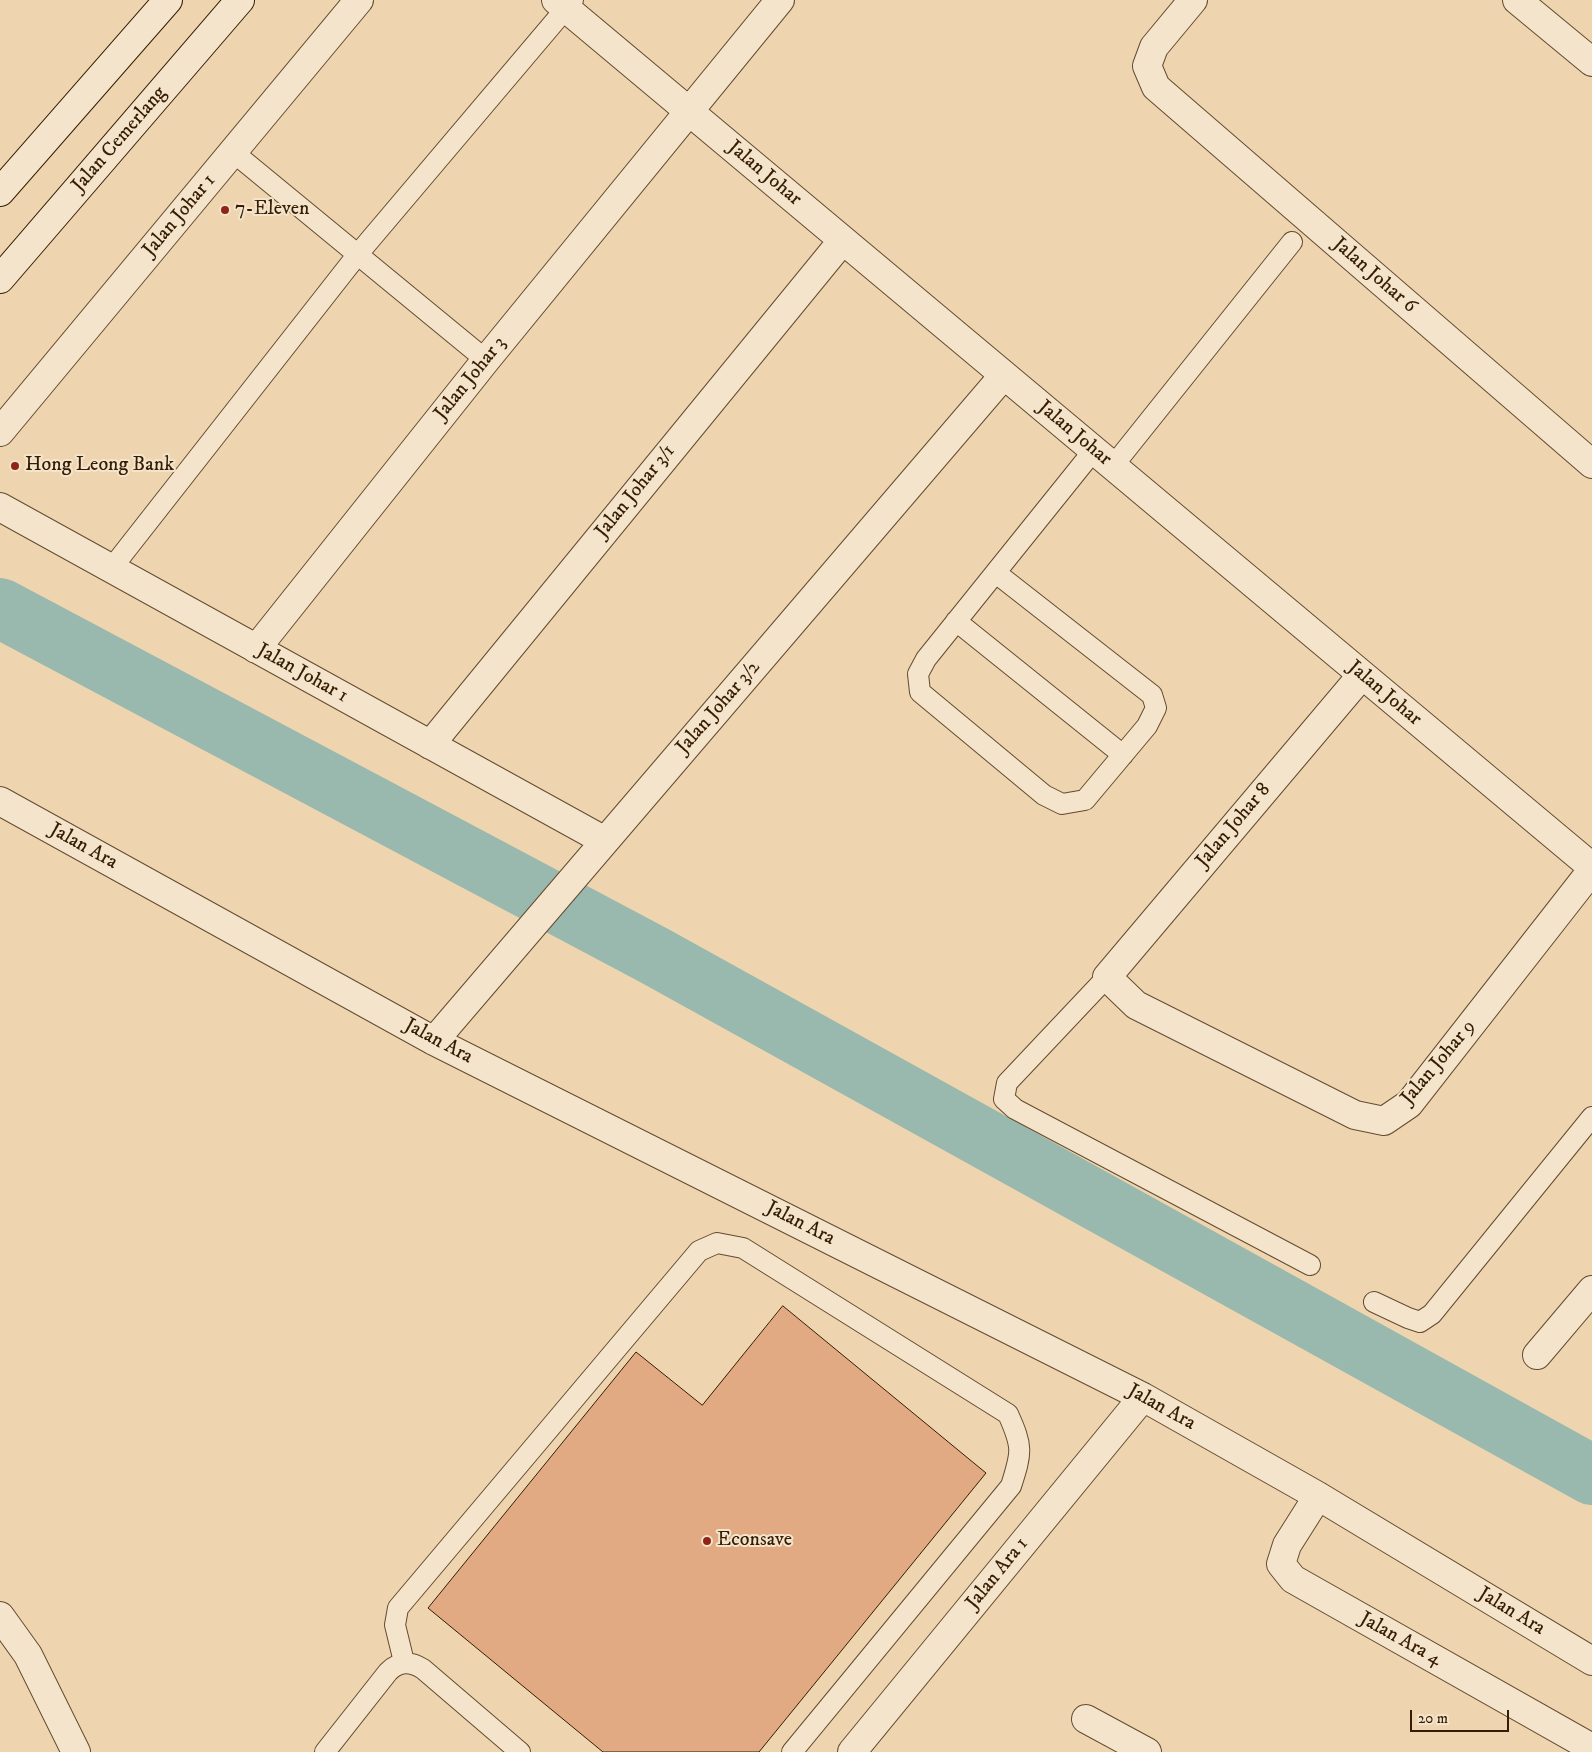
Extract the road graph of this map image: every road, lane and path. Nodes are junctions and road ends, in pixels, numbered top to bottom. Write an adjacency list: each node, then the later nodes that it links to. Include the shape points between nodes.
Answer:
1 (168, 0): 11 (street)
2 (240, 0): 15 (street, Jalan Cemerlang)
3 (359, 0): 10 (street, Jalan Johar 1)
4 (780, 0): 9 (street, Jalan Johar 3)
5 (1193, 0): 20 (street, Jalan Johar 6, via 1154,47 1147,66 1156,87)
6 (1517, 0): 8 (street)
7 (565, 3): 9 (street, Jalan Johar); 14 (lane)
8 (1592, 62)
9 (689, 111): 12 (street, Jalan Johar); 16 (street, Jalan Johar 3)
10 (233, 152): 14 (lane); 18 (street, Jalan Johar 1)
11 (0, 192)
12 (843, 240): 17 (street, Jalan Johar); 27 (street, Jalan Johar 3/1)
13 (1292, 242): 19 (lane)
14 (358, 254): 16 (lane); 22 (lane)
15 (0, 279)
16 (486, 360): 25 (street, Jalan Johar 3)
17 (1004, 375): 19 (street, Jalan Johar); 30 (street, Jalan Johar 3/2)
18 (0, 432)
19 (1103, 458): 23 (lane); 26 (street, Jalan Johar)
20 (1592, 464)
21 (0, 507): 22 (street, Jalan Johar 1)
22 (111, 568): 25 (street, Jalan Johar 1)
23 (996, 573): 24 (lane); 28 (lane, via 1152,695 1156,708 1147,726)
24 (956, 621): 28 (lane); 28 (lane, via 918,674 920,692 1044,795 1062,804 1085,800)
25 (256, 649): 27 (street, Jalan Johar 1)
26 (1362, 675): 31 (street, Jalan Johar); 32 (street, Jalan Johar 8)
27 (430, 745): 30 (street, Jalan Johar 1)
28 (1123, 755)
29 (0, 801): 33 (street, Jalan Ara)
30 (605, 841): 33 (street, Jalan Johar 3/2)
31 (1592, 868): 32 (street, Jalan Johar 9, via 1409,1104 1384,1121 1355,1116 1136,1005)
32 (1106, 977): 35 (lane, via 1006,1083 1004,1098 1015,1109)
33 (434, 1041): 39 (street, Jalan Ara)
34 (1592, 1117): 37 (lane, via 1432,1314 1420,1322)
35 (1310, 1265)
36 (1592, 1290): 38 (street)
37 (1374, 1302)
38 (1537, 1355)
39 (1143, 1397): 40 (street, Jalan Ara); 50 (street, Jalan Ara 1)
40 (1318, 1496): 42 (street, Jalan Ara); 45 (street, Jalan Ara 4, via 1287,1545 1281,1564 1293,1579)
41 (0, 1616): 46 (street, via 28,1655)
42 (1592, 1661)
43 (404, 1662): 47 (lane, via 388,1672); 48 (lane, via 423,1669); 49 (lane, via 395,1625 398,1608 699,1251 718,1243 743,1248 1008,1414 1018,1435 1021,1457 1011,1486)
44 (1086, 1719): 51 (street)
45 (1592, 1748)
46 (76, 1752)
47 (325, 1752)
48 (520, 1752)
49 (792, 1752)
50 (852, 1752)
51 (1147, 1752)

